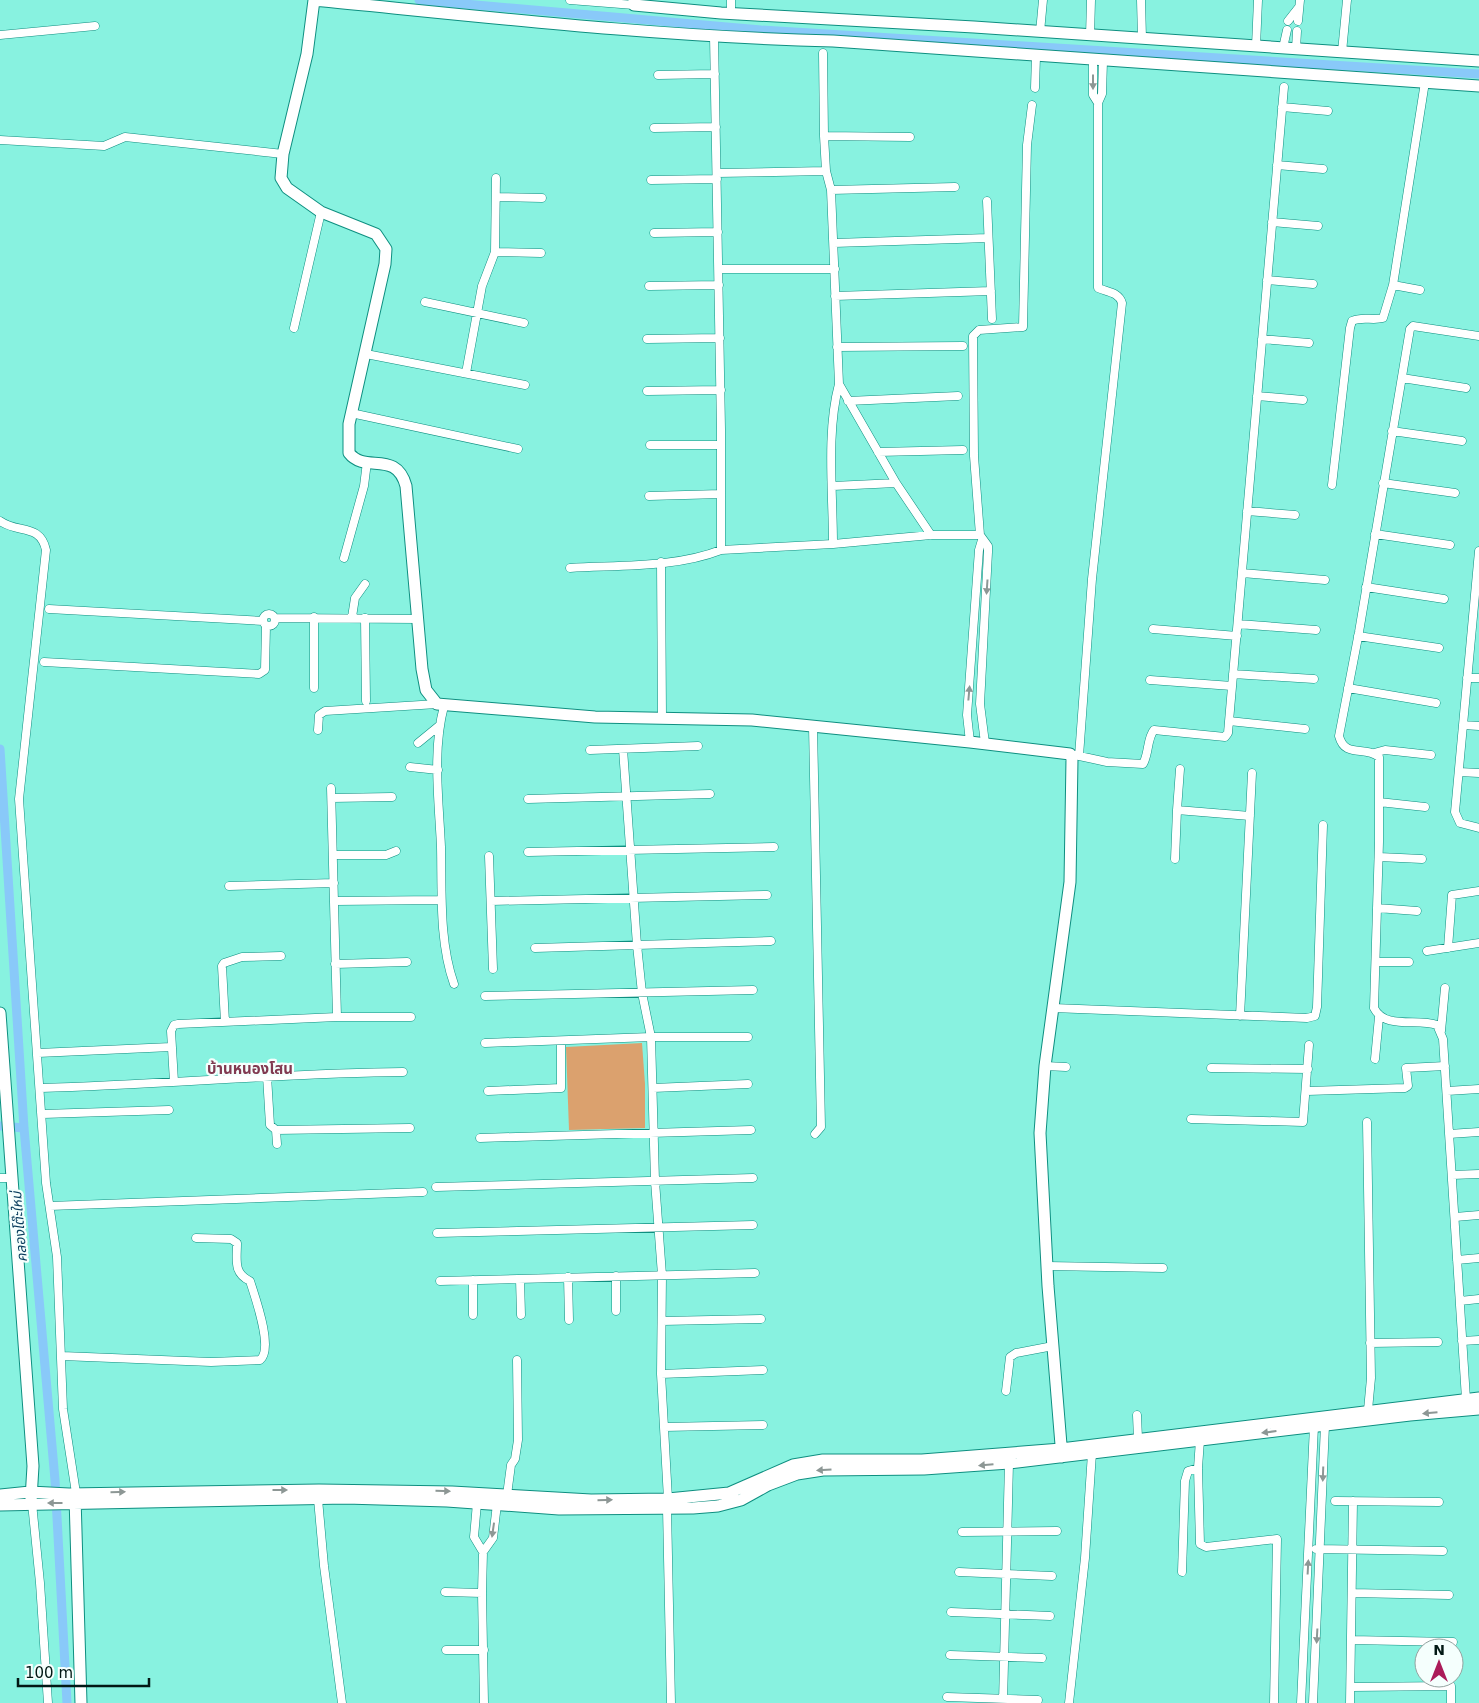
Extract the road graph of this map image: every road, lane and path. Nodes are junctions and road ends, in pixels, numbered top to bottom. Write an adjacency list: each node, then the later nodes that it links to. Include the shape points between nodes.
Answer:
1 (314, 0): 17 (street); 42 (street, via 301,84)
2 (570, 0): 9 (street)
3 (731, 0): 11 (street)
4 (1043, 0): 15 (street)
5 (1091, 0): 18 (street)
6 (1141, 0): 19 (street)
7 (1258, 0): 20 (street)
8 (1347, 0): 23 (street)
9 (634, 3): 11 (street)
10 (1299, 3): 12 (street); 21 (street, via 1287,26)
11 (731, 14): 15 (street)
12 (1298, 21)
13 (95, 26): 16 (street)
14 (1298, 31): 22 (street)
15 (1040, 32): 18 (street)
16 (0, 35)
17 (714, 36): 25 (street); 28 (street)
18 (1090, 36): 19 (street)
19 (1142, 38): 20 (street)
20 (1256, 46): 21 (street)
21 (1283, 48): 22 (street)
22 (1296, 49): 23 (street)
23 (1342, 52): 27 (street)
24 (823, 53): 39 (street)
25 (1036, 56): 26 (street); 33 (street)
26 (1098, 61): 30 (street); 173 (street, via 1093,95 1098,103 1098,288 1116,294 1122,304)
27 (1479, 61)
28 (715, 74): 29 (street); 37 (street)
29 (658, 75)
30 (1425, 82): 31 (street); 68 (street)
31 (1479, 86)
32 (1284, 87): 35 (street)
33 (1035, 88)
34 (1032, 105): 118 (street, via 1027,145 1023,327 979,330 973,336 974,446)
35 (1282, 108): 36 (street); 43 (street)
36 (1328, 111)
37 (716, 126): 38 (street); 46 (street)
38 (654, 128)
39 (824, 136): 40 (street); 45 (street)
40 (910, 137)
41 (0, 140): 42 (street, via 104,146 125,136)
42 (283, 154): 54 (street, via 280,173 283,183)
43 (1277, 165): 44 (street); 55 (street)
44 (1323, 169)
45 (826, 171): 46 (street); 50 (street)
46 (717, 176): 48 (street); 57 (street)
47 (496, 178): 51 (street)
48 (650, 180)
49 (955, 187): 50 (street)
50 (831, 190): 60 (street)
51 (496, 197): 52 (street); 61 (street)
52 (542, 198)
53 (987, 201): 59 (street)
54 (321, 212): 77 (street); 85 (street, via 376,234 386,249)
55 (1272, 222): 56 (street); 65 (street)
56 (1318, 226)
57 (718, 232): 58 (street); 64 (street)
58 (654, 233)
59 (988, 238): 60 (street); 71 (street)
60 (834, 243): 63 (street)
61 (495, 252): 62 (street); 74 (street, via 482,286)
62 (540, 253)
63 (835, 269): 64 (street); 72 (street)
64 (719, 270): 67 (street)
65 (1267, 280): 66 (street); 81 (street)
66 (1313, 284)
67 (719, 285): 69 (street); 79 (street)
68 (1393, 285): 70 (street); 108 (street, via 1383,318 1352,321)
69 (649, 286)
70 (1420, 290)
71 (991, 291): 72 (street); 75 (street)
72 (835, 296): 84 (street)
73 (425, 302): 74 (street)
74 (477, 313): 76 (street); 86 (street)
75 (992, 319)
76 (524, 323)
77 (294, 328)
78 (1479, 336): 87 (street, via 1411,327)
79 (720, 338): 80 (street); 91 (street)
80 (647, 339)
81 (1262, 339): 82 (street); 94 (street)
82 (1309, 343)
83 (963, 346): 84 (street)
84 (837, 347): 89 (street)
85 (366, 354): 86 (street); 97 (street)
86 (466, 373): 88 (street)
87 (1402, 378): 90 (street); 98 (street)
88 (525, 384)
89 (839, 384): 96 (street); 109 (street, via 832,430)
90 (1466, 388)
91 (721, 390): 92 (street); 101 (street)
92 (647, 391)
93 (958, 396): 96 (street)
94 (1257, 396): 95 (street); 113 (street)
95 (1303, 400)
96 (848, 401): 104 (street)
97 (351, 413): 102 (street); 105 (street, via 349,452 353,458)
98 (1392, 431): 99 (street); 107 (street)
99 (1462, 441)
100 (650, 444): 101 (street)
101 (722, 445): 111 (street)
102 (518, 449)
103 (963, 450): 104 (street)
104 (878, 452): 106 (street)
105 (367, 462): 123 (street, via 364,486); 136 (street, via 385,464 403,473)
106 (896, 483): 109 (street); 117 (street)
107 (1384, 483): 110 (street); 116 (street)
108 (1332, 485)
109 (833, 486): 119 (street)
110 (1455, 493)
111 (722, 494): 112 (street); 121 (street)
112 (648, 496)
113 (1247, 511): 114 (street); 126 (street)
114 (1295, 515)
115 (0, 521): 242 (street, via 37,533 46,550 19,799)
116 (1375, 534): 120 (street); 130 (street)
117 (931, 535): 118 (street); 119 (street)
118 (981, 538): 165 (street, one-way to 118, via 967,715); 167 (street, one-way to 167, via 988,546 980,704)
119 (834, 544): 121 (street)
120 (1450, 545)
121 (722, 550): 124 (street)
122 (1479, 551): 128 (street)
123 (344, 558)
124 (661, 562): 125 (street); 157 (street)
125 (570, 568)
126 (1242, 573): 127 (street); 138 (street)
127 (1325, 580)
128 (1478, 580): 140 (street)
129 (365, 584): 134 (street, via 355,598)
130 (1366, 587): 131 (street); 143 (street)
131 (1444, 599)
132 (49, 609): 137 (street)
133 (314, 617): 134 (street); 137 (street, via 275,618 266,614); 152 (street)
134 (352, 617): 135 (street)
135 (365, 618): 136 (street); 154 (street)
136 (418, 619): 156 (street, via 426,690)
137 (264, 623): 145 (street, via 265,670 259,674)
138 (1238, 624): 141 (street); 142 (street)
139 (1153, 629): 142 (street)
140 (1475, 629): 147 (street)
141 (1316, 630)
142 (1237, 636): 146 (street)
143 (1358, 636): 144 (street); 153 (street)
144 (1439, 648)
145 (44, 662)
146 (1233, 674): 149 (street); 151 (street)
147 (1467, 678): 148 (street); 159 (street)
148 (1479, 678)
149 (1314, 679)
150 (1150, 680): 151 (street)
151 (1232, 686): 158 (street)
152 (314, 688)
153 (1348, 688): 155 (street); 171 (street, via 1339,736 1341,745 1346,749)
154 (366, 701)
155 (1436, 703)
156 (440, 705): 157 (street, via 595,717); 160 (street); 164 (street, via 325,711 319,715)
157 (662, 718): 161 (street, via 752,720)
158 (1229, 721): 163 (street); 173 (street, via 1225,737 1154,730 1143,764 1108,762)
159 (1463, 725): 162 (street); 177 (street)
160 (440, 726): 166 (street); 176 (street)
161 (813, 726): 165 (street); 270 (street, via 821,1127)
162 (1479, 726)
163 (1305, 729)
164 (318, 730)
165 (970, 742): 167 (street)
166 (418, 743)
167 (985, 743): 173 (street)
168 (698, 746): 169 (street)
169 (623, 749): 170 (street); 182 (street)
170 (590, 750)
171 (1374, 753): 172 (street, via 1386,750); 186 (street, via 1379,757)
172 (1431, 754)
173 (1074, 755): 228 (street, via 1070,882)
174 (410, 768): 176 (street)
175 (1180, 769): 188 (street)
176 (438, 770): 206 (street)
177 (1458, 772): 179 (street); 191 (street, via 1455,812 1460,823)
178 (1252, 773): 189 (street)
179 (1479, 773)
180 (331, 788): 184 (street)
181 (710, 794): 182 (street)
182 (628, 796): 185 (street); 193 (street)
183 (392, 797): 184 (street)
184 (332, 798): 196 (street)
185 (528, 799)
186 (1379, 802): 187 (street); 198 (street)
187 (1425, 807)
188 (1177, 810): 189 (street); 199 (street)
189 (1250, 816): 230 (street)
190 (1324, 825): 230 (street, via 1317,1007 1314,1016)
191 (1479, 828)
192 (774, 846): 193 (street)
193 (631, 848): 195 (street); 205 (street)
194 (396, 851): 196 (street, via 386,855)
195 (528, 852)
196 (334, 855): 201 (street)
197 (489, 856): 208 (street)
198 (1379, 857): 200 (street); 209 (street)
199 (1175, 859)
200 (1422, 859)
201 (334, 883): 202 (street); 207 (street)
202 (229, 886)
203 (1479, 891): 215 (street, via 1452,895)
204 (767, 895): 205 (street)
205 (634, 897): 208 (street); 213 (street)
206 (441, 900): 207 (street); 223 (street, via 447,958)
207 (334, 901): 221 (street)
208 (491, 901): 222 (street)
209 (1377, 908): 210 (street); 219 (street)
210 (1417, 912)
211 (771, 941): 213 (street)
212 (1479, 944): 215 (street)
213 (637, 945): 214 (street); 226 (street)
214 (535, 948)
215 (1448, 948): 216 (street)
216 (1428, 951)
217 (281, 956): 234 (street, via 242,957 224,963)
218 (407, 962): 221 (street)
219 (1376, 962): 220 (street); 232 (street, via 1374,1008)
220 (1409, 962)
221 (335, 964): 233 (street)
222 (493, 969)
223 (454, 984)
224 (1445, 988): 235 (street)
225 (753, 990): 226 (street)
226 (642, 992): 227 (street); 236 (street)
227 (485, 996)
228 (1053, 1008): 230 (street); 244 (street)
229 (0, 1013): 260 (street)
230 (1240, 1016)
231 (411, 1017): 233 (street)
232 (1378, 1017): 235 (street, via 1388,1021 1429,1022); 243 (street)
233 (337, 1018): 234 (street)
234 (225, 1022): 241 (street, via 174,1025)
235 (1441, 1031): 245 (street)
236 (650, 1037): 237 (street); 238 (street); 254 (street)
237 (748, 1037)
238 (561, 1042): 239 (street); 256 (street, via 561,1088)
239 (485, 1043)
240 (1309, 1045): 248 (street)
241 (171, 1047): 242 (street); 251 (street)
242 (38, 1053): 253 (street)
243 (1375, 1060)
244 (1045, 1066): 246 (street); 290 (street, via 1040,1133)
245 (1445, 1066): 257 (street, via 1406,1068 1406,1088); 258 (street)
246 (1066, 1067)
247 (1211, 1068): 248 (street)
248 (1308, 1069): 257 (street)
249 (403, 1072): 250 (street)
250 (267, 1076): 251 (street); 265 (street, via 270,1124)
251 (174, 1082): 253 (street)
252 (748, 1084): 254 (street)
253 (41, 1088): 261 (street)
254 (653, 1088): 267 (street)
255 (1479, 1089): 258 (street)
256 (488, 1091)
257 (1307, 1091): 262 (street, via 1303,1122)
258 (1447, 1091): 271 (street)
259 (169, 1110): 261 (street)
260 (5, 1112): 269 (street)
261 (43, 1114): 281 (street)
262 (1192, 1120)
263 (1367, 1122): 310 (street)
264 (410, 1128): 265 (street)
265 (276, 1130): 273 (street)
266 (751, 1130): 267 (street)
267 (654, 1132): 272 (street); 278 (street)
268 (1479, 1132): 271 (street)
269 (6, 1134): 276 (street)
270 (815, 1134)
271 (1449, 1134): 275 (street)
272 (480, 1138)
273 (277, 1144)
274 (1479, 1174): 275 (street)
275 (1452, 1175): 283 (street)
276 (6, 1178): 333 (street)
277 (753, 1178): 278 (street)
278 (655, 1181): 279 (street); 285 (street)
279 (436, 1187)
280 (423, 1192): 281 (street)
281 (50, 1206): 312 (street, via 57,1258)
282 (1479, 1216): 283 (street)
283 (1455, 1217): 289 (street)
284 (753, 1225): 285 (street)
285 (660, 1228): 286 (street); 293 (street)
286 (436, 1233)
287 (196, 1238): 312 (street, via 231,1239 237,1243 237,1271 250,1281 260,1314 266,1346 263,1358 211,1362)
288 (1479, 1258): 289 (street)
289 (1457, 1260): 300 (street)
290 (1047, 1266): 291 (street); 311 (street)
291 (1163, 1268)
292 (755, 1273): 293 (street)
293 (662, 1275): 294 (street); 306 (street)
294 (616, 1276): 295 (street); 301 (street)
295 (568, 1277): 296 (street); 305 (street)
296 (520, 1279): 297 (street); 303 (street)
297 (473, 1280): 298 (street); 302 (street)
298 (440, 1281)
299 (1479, 1300): 300 (street)
300 (1460, 1301): 309 (street)
301 (616, 1311)
302 (473, 1315)
303 (521, 1315)
304 (761, 1319): 306 (street)
305 (569, 1320)
306 (662, 1321): 315 (street)
307 (1479, 1340): 309 (street)
308 (1438, 1342): 310 (street)
309 (1462, 1342): 318 (street)
310 (1370, 1343): 320 (street)
311 (1053, 1346): 316 (street, via 1010,1357); 327 (street)
312 (62, 1356): 334 (street, via 63,1409)
313 (517, 1360): 332 (street, via 518,1440)
314 (763, 1370): 315 (street)
315 (661, 1374): 324 (street)
316 (1006, 1391)
317 (1479, 1398): 318 (street)
318 (1466, 1404): 319 (street); 320 (street); 323 (street, one-way to 323)
319 (1479, 1409)
320 (1368, 1410): 325 (street)
321 (1137, 1415): 325 (street)
322 (763, 1425): 324 (street)
323 (1320, 1426): 326 (street, one-way to 326); 346 (street); 347 (street, one-way to 347)
324 (664, 1427): 341 (street)
325 (1138, 1439): 327 (street)
326 (1200, 1440): 328 (street); 330 (street)
327 (1061, 1452): 328 (street); 329 (street); 341 (street, via 922,1460 823,1460 793,1464 729,1493)
328 (1092, 1453): 382 (street, via 1085,1558)
329 (1009, 1463): 341 (street, one-way to 341, via 924,1469 823,1470 797,1474 768,1484 742,1500 718,1506); 343 (street)
330 (1198, 1468): 352 (street, via 1188,1471 1185,1481); 383 (street, via 1200,1544 1206,1547 1277,1539)
331 (0, 1495): 333 (street)
332 (507, 1495): 334 (street, one-way to 332, via 329,1490); 341 (street, one-way to 341)
333 (34, 1497): 334 (street); 342 (street); 377 (street)
334 (73, 1498): 335 (street); 378 (street)
335 (318, 1499): 339 (street); 379 (street)
336 (1335, 1501): 337 (street)
337 (1353, 1501): 338 (street); 348 (street)
338 (1439, 1502)
339 (477, 1503): 340 (street); 350 (street, via 474,1537)
340 (496, 1504): 341 (street, via 569,1509); 350 (street, one-way to 350, via 493,1538)
341 (667, 1504): 381 (street)
342 (0, 1505)
343 (1009, 1531): 344 (street); 345 (street); 353 (street)
344 (1057, 1531)
345 (962, 1532)
346 (1309, 1549): 347 (street); 369 (street, one-way to 346)
347 (1321, 1549): 348 (street); 370 (street, one-way to 370)
348 (1352, 1549): 349 (street); 357 (street)
349 (1443, 1550)
350 (483, 1552): 356 (street)
351 (960, 1572): 353 (street)
352 (1182, 1572)
353 (1008, 1573): 354 (street); 360 (street)
354 (1052, 1576)
355 (445, 1592): 356 (street)
356 (482, 1593): 365 (street)
357 (1352, 1593): 358 (street); 362 (street)
358 (1449, 1595)
359 (951, 1612): 360 (street)
360 (1006, 1615): 361 (street); 367 (street)
361 (1050, 1616)
362 (1351, 1640): 363 (street); 371 (street)
363 (1414, 1641)
364 (446, 1650): 365 (street)
365 (484, 1650): 380 (street)
366 (950, 1655): 367 (street)
367 (1005, 1657): 368 (street); 376 (street)
368 (1042, 1658)
369 (1303, 1673): 370 (street); 372 (street)
370 (1315, 1673): 374 (street)
371 (1351, 1687): 385 (street); 386 (street, via 1451,1686)
372 (1302, 1694): 374 (street); 384 (street)
373 (946, 1697): 376 (street)
374 (1314, 1699)
375 (1038, 1700): 376 (street)
376 (1004, 1701)
377 (48, 1703)
378 (81, 1703)
379 (342, 1703)
380 (484, 1703)
381 (671, 1703)
382 (1069, 1703)
383 (1274, 1703)
384 (1301, 1703)
385 (1350, 1703)
386 (1451, 1703)

